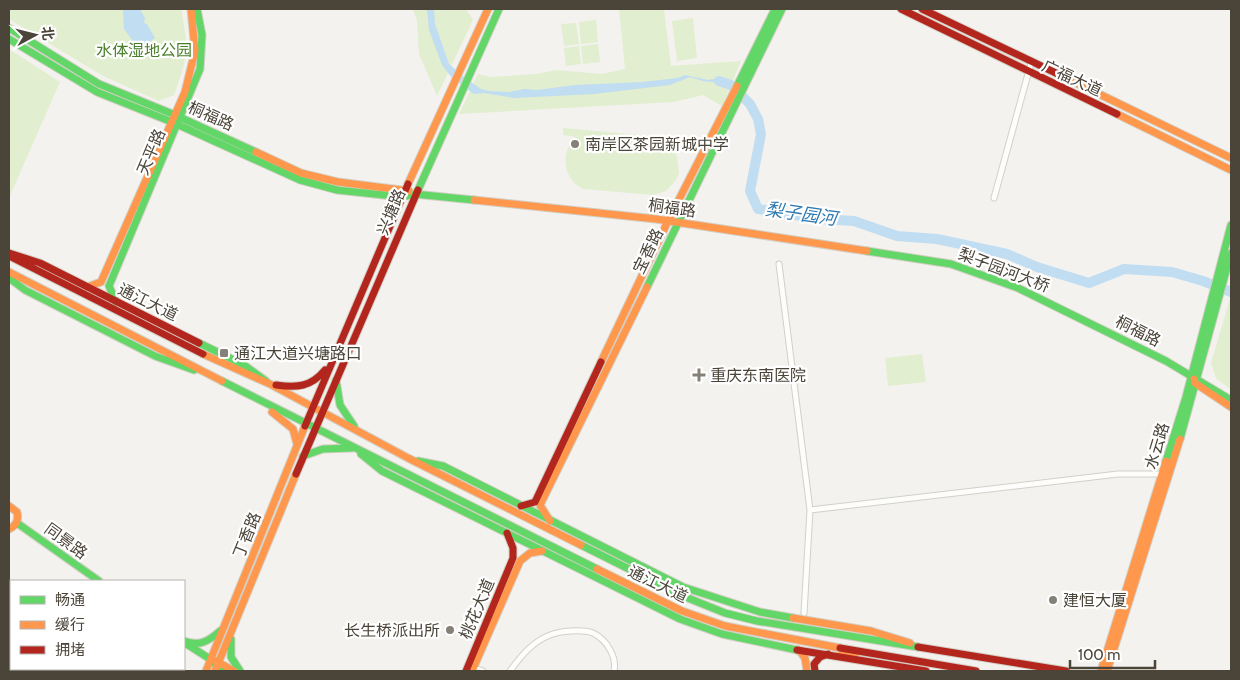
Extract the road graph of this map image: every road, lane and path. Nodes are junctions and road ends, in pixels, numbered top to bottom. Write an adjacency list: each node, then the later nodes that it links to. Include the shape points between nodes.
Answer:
1 (191, 9): 16 (street, 天平路, via 197,42 196,61)
2 (197, 9): 16 (street, 天平路, via 202,35 200,69)
3 (484, 9): 10 (street)
4 (488, 9): 10 (street, 兴塘路)
5 (499, 9): 21 (street, 兴塘路)
6 (775, 9): 15 (street, 宝香路)
7 (782, 9): 15 (street, 宝香路)
8 (901, 9): 14 (street, 广福大道)
9 (922, 9): 13 (street, 广福大道)
10 (483, 18): 20 (street, 兴塘路)
11 (9, 28): 16 (street, 桐福路, via 99,84)
12 (9, 39): 16 (street, 桐福路, via 97,92)
13 (1031, 63): 14 (street); 18 (street, 广福大道)
14 (1028, 72): 19 (street, 广福大道); 23 (street)
15 (747, 75): 17 (street, 宝香路)
16 (176, 120): 20 (street, 桐福路, via 302,173 338,182); 22 (street, 桐福路, via 300,180 337,190); 34 (street, 天平路, via 101,282); 35 (street, 天平路, via 110,286)
17 (724, 121): 24 (street, 宝香路); 25 (street, 宝香路)
18 (1231, 158)
19 (1231, 170)
20 (406, 189): 21 (street, 桐福路); 22 (street, 兴塘路)
21 (414, 194): 22 (street, 桐福路); 24 (street, 桐福路); 40 (street, 兴塘路)
22 (402, 197): 37 (street, 兴塘路)
23 (994, 198)
24 (668, 220): 25 (street, 桐福路); 55 (street, 宝香路)
25 (677, 222): 29 (street, 桐福路); 55 (street, 宝香路)
26 (1231, 225): 31 (street, 水云路)
27 (1231, 253): 31 (street, 水云路)
28 (9, 254): 34 (street, 通江大道, via 40,263); 41 (street, 通江大道, via 244,374)
29 (926, 259): 36 (street, 梨子园河大桥, via 976,271)
30 (779, 264): 58 (street)
31 (1225, 265): 39 (street, 水云路)
32 (9, 272): 38 (street, 通江大道)
33 (9, 278): 38 (street, 通江大道, via 25,290 155,356)
34 (87, 287): 35 (street, 通江大道)
35 (116, 302): 41 (street, 通江大道, via 244,365)
36 (1071, 312): 39 (street, 桐福路)
37 (334, 358): 41 (street, via 312,384 296,388); 45 (street, 兴塘路)
38 (214, 377): 42 (street, 通江大道)
39 (1194, 378): 43 (street); 44 (street); 54 (street, 水云路)
40 (335, 379): 46 (street, 兴塘路); 48 (street, via 340,405)
41 (270, 384): 45 (street, 通江大道)
42 (246, 394): 47 (street, 通江大道); 51 (street, via 292,427 297,437)
43 (1231, 400)
44 (1231, 407)
45 (312, 408): 46 (street, 通江大道); 47 (street, 丁香路)
46 (321, 413): 48 (street, 通江大道); 49 (street, 兴塘路)
47 (306, 425): 49 (street, 通江大道); 51 (street, 丁香路)
48 (355, 428): 53 (street, 通江大道)
49 (314, 429): 50 (street, 通江大道); 52 (street, 丁香路)
50 (353, 448): 52 (street, via 323,449); 62 (street, 通江大道, via 382,471); 75 (street, 通江大道, via 682,611 735,629)
51 (296, 451): 69 (street, 丁香路)
52 (303, 456): 70 (street, 丁香路)
53 (408, 458): 57 (street, 通江大道, via 443,466); 73 (street, 通江大道, via 682,596 724,612 757,622)
54 (1166, 474): 58 (street, via 1118,474); 93 (street, 水云路); 94 (street, 水云路)
55 (538, 504): 57 (street); 59 (street)
56 (9, 506): 60 (street, via 17,512)
57 (521, 506): 59 (street, 通江大道)
58 (810, 510): 66 (street)
59 (550, 521): 67 (street, 通江大道, via 683,587 752,610)
60 (17, 523): 61 (street); 65 (street, 同景路)
61 (9, 529)
62 (507, 533): 63 (street, 通江大道); 64 (street)
63 (542, 551): 64 (street); 74 (street, 通江大道, via 680,619 738,638)
64 (516, 560): 82 (street, 桃花大道)
65 (98, 580)
66 (804, 613): 67 (street); 68 (street)
67 (794, 617): 68 (street, 通江大道)
68 (816, 621): 73 (street, 通江大道, via 871,631)
69 (223, 628): 71 (street, via 202,643); 78 (street, 丁香路)
70 (231, 633): 80 (street, 丁香路); 85 (street, via 231,657)
71 (185, 642)
72 (185, 643): 78 (street)
73 (920, 646): 79 (street, 通江大道)
74 (799, 650): 76 (street, 通江大道); 81 (street)
75 (862, 652): 77 (street); 90 (street, 通江大道)
76 (828, 654): 77 (street, 通江大道); 81 (street)
77 (838, 656): 89 (street, 通江大道)
78 (210, 659): 80 (street); 83 (street, 丁香路)
79 (1024, 663): 91 (street); 92 (street, 通江大道)
80 (218, 668): 84 (street)
81 (811, 668)
82 (470, 669): 86 (street)
83 (206, 671)
84 (234, 671)
85 (240, 671)
86 (483, 671)
87 (510, 671): 88 (street, via 532,644 551,634 572,631 592,634 608,647 616,661)
88 (614, 671)
89 (926, 671)
90 (976, 671)
91 (1032, 671)
92 (1066, 671)
93 (1101, 671)
94 (1107, 671)

